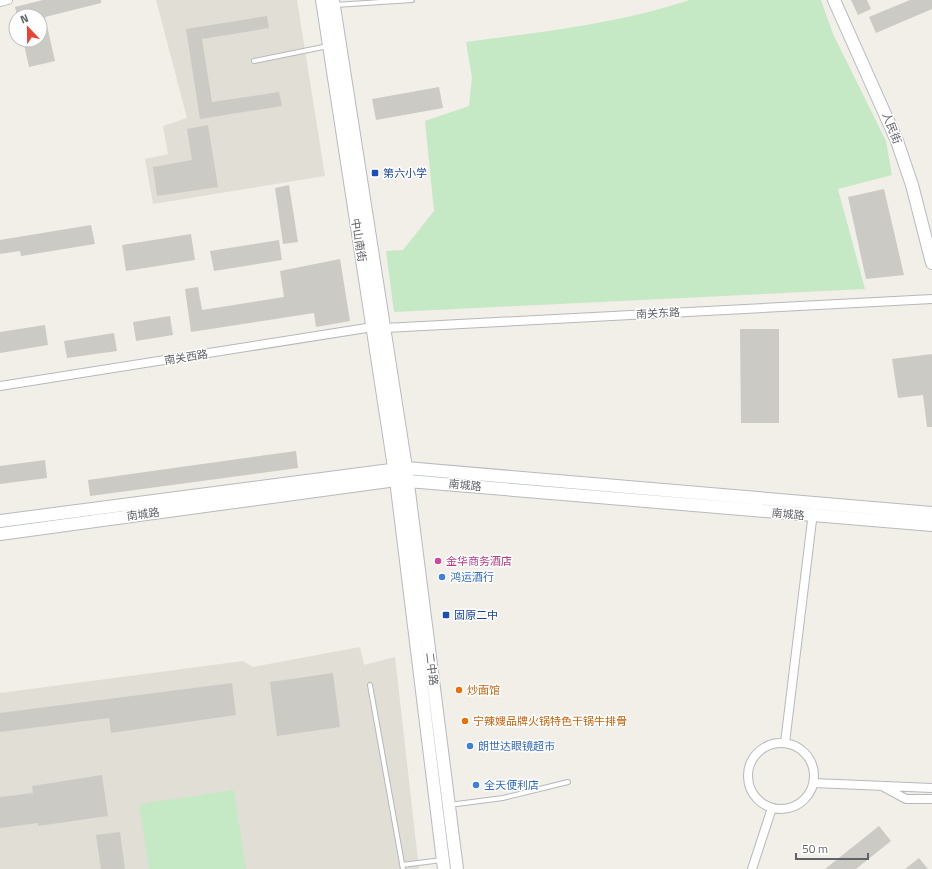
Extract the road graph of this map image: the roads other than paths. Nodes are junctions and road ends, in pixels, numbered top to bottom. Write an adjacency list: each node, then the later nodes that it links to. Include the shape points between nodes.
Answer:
1 (8, 0): 5 (street)
2 (322, 0): 7 (main road, 中山南街)
3 (412, 0): 6 (lane)
4 (834, 0): 9 (main road, 人民街, via 898,141)
5 (0, 2)
6 (333, 2): 7 (main road, 中山南街)
7 (334, 44): 8 (lane); 11 (main road, 中山南街)
8 (254, 61)
9 (932, 263)
10 (932, 299): 11 (street, 南关东路)
11 (379, 328): 12 (street, 南关西路); 13 (main road, 中山南街)
12 (0, 386)
13 (401, 474): 14 (main road, 南城路); 16 (main road, 南城路); 17 (main road, 南城路, via 366,474); 19 (main road, 南城路); 27 (main road, 二中路); 29 (main road, 二中路)
14 (816, 504): 15 (main road, 南城路); 16 (street)
15 (932, 512)
16 (812, 516): 18 (main road, 南城路); 21 (street)
17 (0, 521)
18 (932, 525)
19 (0, 534)
20 (370, 685): 31 (lane)
21 (785, 743): 23 (street, via 805,752 811,761); 28 (street, via 774,743 764,747 756,754 749,769 749,785 754,795)
22 (568, 782): 27 (lane, via 503,798)
23 (814, 784): 24 (street); 28 (street, via 798,804 782,809)
24 (880, 785): 25 (street); 26 (street, via 906,799)
25 (932, 788)
26 (932, 799)
27 (449, 805): 30 (main road, 二中路)
28 (772, 808): 32 (street)
29 (443, 864): 30 (lane); 31 (lane)
30 (457, 864)
31 (402, 867)
32 (752, 869)

